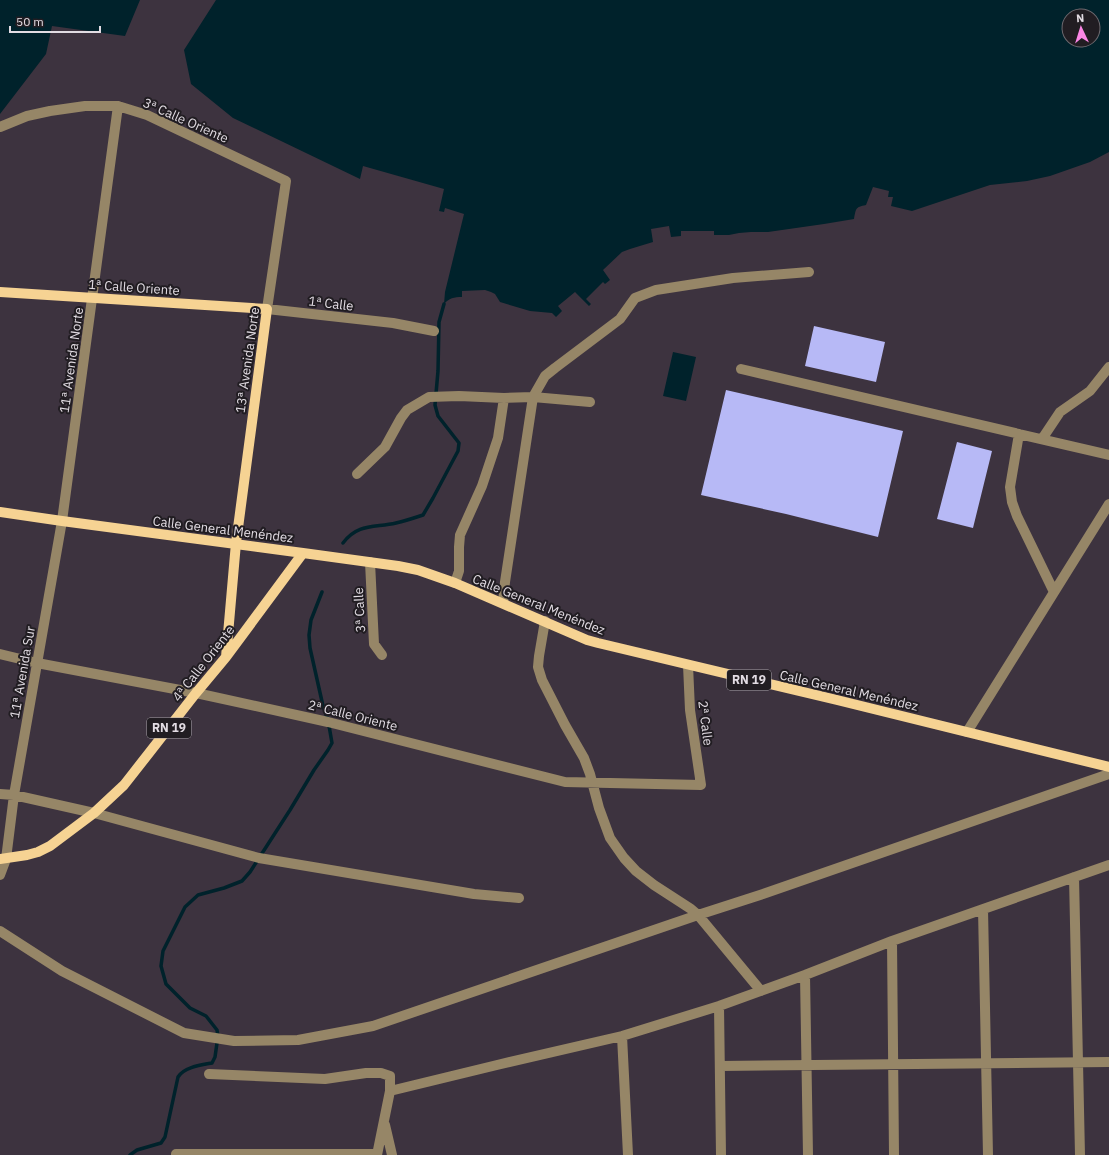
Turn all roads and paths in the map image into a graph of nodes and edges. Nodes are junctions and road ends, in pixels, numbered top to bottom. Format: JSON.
{"nodes":[{"id":1,"x":118,"y":106,"type":"junction"},
{"id":2,"x":0,"y":127,"type":"edge"},
{"id":3,"x":286,"y":181,"type":"joint"},
{"id":4,"x":809,"y":272,"type":"dead end"},
{"id":5,"x":0,"y":292,"type":"edge"},
{"id":6,"x":92,"y":298,"type":"junction"},
{"id":7,"x":267,"y":309,"type":"junction"},
{"id":8,"x":434,"y":331,"type":"dead end"},
{"id":9,"x":1109,"y":367,"type":"edge"},
{"id":10,"x":741,"y":369,"type":"dead end"},
{"id":11,"x":533,"y":397,"type":"junction"},
{"id":12,"x":504,"y":398,"type":"junction"},
{"id":13,"x":590,"y":402,"type":"dead end"},
{"id":14,"x":1019,"y":434,"type":"junction"},
{"id":15,"x":1042,"y":439,"type":"junction"},
{"id":16,"x":1109,"y":455,"type":"edge"},
{"id":17,"x":357,"y":474,"type":"dead end"},
{"id":18,"x":1109,"y":504,"type":"edge"},
{"id":19,"x":0,"y":512,"type":"edge"},
{"id":20,"x":62,"y":521,"type":"junction"},
{"id":21,"x":236,"y":543,"type":"junction"},
{"id":22,"x":303,"y":552,"type":"junction"},
{"id":23,"x":370,"y":562,"type":"junction"},
{"id":24,"x":455,"y":583,"type":"junction"},
{"id":25,"x":1054,"y":592,"type":"junction"},
{"id":26,"x":503,"y":603,"type":"junction"},
{"id":27,"x":545,"y":621,"type":"junction"},
{"id":28,"x":0,"y":654,"type":"edge"},
{"id":29,"x":382,"y":655,"type":"dead end"},
{"id":30,"x":226,"y":657,"type":"junction"},
{"id":31,"x":37,"y":663,"type":"junction"},
{"id":32,"x":688,"y":665,"type":"junction"},
{"id":33,"x":196,"y":692,"type":"junction"},
{"id":34,"x":967,"y":732,"type":"junction"},
{"id":35,"x":1109,"y":767,"type":"edge"},
{"id":36,"x":1109,"y":774,"type":"edge"},
{"id":37,"x":592,"y":783,"type":"junction"},
{"id":38,"x":701,"y":785,"type":"joint"},
{"id":39,"x":0,"y":794,"type":"edge"},
{"id":40,"x":14,"y":795,"type":"junction"},
{"id":41,"x":94,"y":813,"type":"junction"},
{"id":42,"x":3,"y":859,"type":"edge"},
{"id":43,"x":1109,"y":865,"type":"edge"},
{"id":44,"x":0,"y":874,"type":"edge"},
{"id":45,"x":1074,"y":877,"type":"junction"},
{"id":46,"x":519,"y":898,"type":"dead end"},
{"id":47,"x":983,"y":909,"type":"junction"},
{"id":48,"x":698,"y":915,"type":"junction"},
{"id":49,"x":0,"y":931,"type":"edge"},
{"id":50,"x":892,"y":941,"type":"junction"},
{"id":51,"x":804,"y":975,"type":"junction"},
{"id":52,"x":761,"y":991,"type":"junction"},
{"id":53,"x":719,"y":1006,"type":"junction"},
{"id":54,"x":622,"y":1036,"type":"junction"},
{"id":55,"x":1078,"y":1062,"type":"junction"},
{"id":56,"x":1109,"y":1062,"type":"edge"},
{"id":57,"x":986,"y":1063,"type":"junction"},
{"id":58,"x":893,"y":1064,"type":"junction"},
{"id":59,"x":806,"y":1065,"type":"junction"},
{"id":60,"x":720,"y":1066,"type":"junction"},
{"id":61,"x":208,"y":1074,"type":"dead end"},
{"id":62,"x":390,"y":1091,"type":"junction"},
{"id":63,"x":384,"y":1121,"type":"junction"},
{"id":64,"x":176,"y":1154,"type":"dead end"},
{"id":65,"x":377,"y":1155,"type":"edge"},
{"id":66,"x":392,"y":1155,"type":"edge"},
{"id":67,"x":628,"y":1155,"type":"edge"},
{"id":68,"x":721,"y":1155,"type":"edge"},
{"id":69,"x":808,"y":1155,"type":"edge"},
{"id":70,"x":894,"y":1155,"type":"edge"},
{"id":71,"x":988,"y":1155,"type":"edge"},
{"id":72,"x":1080,"y":1155,"type":"edge"}],
"edges":[{"from":1,"to":2,"type":"street","name":"3ª Calle Oriente"},
{"from":1,"to":3,"type":"street","name":"3ª Calle Oriente"},
{"from":1,"to":6,"type":"street","name":"11ª Avenida Norte"},
{"from":3,"to":7,"type":"street","name":"13ª Avenida Norte"},
{"from":4,"to":11,"type":"street"},
{"from":5,"to":6,"type":"main road","name":"1ª Calle Oriente"},
{"from":6,"to":7,"type":"main road","name":"1ª Calle Oriente"},
{"from":6,"to":20,"type":"street","name":"11ª Avenida Norte"},
{"from":7,"to":8,"type":"street","name":"1ª Calle"},
{"from":7,"to":21,"type":"main road","name":"13ª Avenida Norte"},
{"from":9,"to":15,"type":"street"},
{"from":10,"to":14,"type":"street"},
{"from":11,"to":12,"type":"street"},
{"from":11,"to":13,"type":"street"},
{"from":11,"to":26,"type":"street"},
{"from":12,"to":17,"type":"street"},
{"from":12,"to":24,"type":"street"},
{"from":14,"to":15,"type":"street"},
{"from":14,"to":25,"type":"street"},
{"from":15,"to":16,"type":"street"},
{"from":18,"to":25,"type":"street"},
{"from":19,"to":20,"type":"main road","name":"Calle General Menéndez"},
{"from":20,"to":21,"type":"main road","name":"Calle General Menéndez"},
{"from":20,"to":31,"type":"street","name":"11ª Avenida Sur"},
{"from":21,"to":22,"type":"main road","name":"Calle General Menéndez"},
{"from":21,"to":30,"type":"main road","name":"13ª Avenida Norte"},
{"from":22,"to":23,"type":"main road","name":"Calle General Menéndez","number":"RN 19"},
{"from":22,"to":30,"type":"main road","name":"4ª Calle Oriente","number":"RN 19"},
{"from":23,"to":24,"type":"main road","name":"Calle General Menéndez","number":"RN 19"},
{"from":23,"to":29,"type":"street","name":"3ª Calle"},
{"from":24,"to":26,"type":"main road","name":"Calle General Menéndez","number":"RN 19"},
{"from":25,"to":34,"type":"street"},
{"from":26,"to":27,"type":"main road","name":"Calle General Menéndez","number":"RN 19"},
{"from":27,"to":32,"type":"main road","name":"Calle General Menéndez","number":"RN 19"},
{"from":27,"to":37,"type":"street"},
{"from":28,"to":31,"type":"street","name":"2ª Calle Oriente"},
{"from":30,"to":33,"type":"main road","name":"4ª Calle Oriente","number":"RN 19"},
{"from":31,"to":33,"type":"street","name":"2ª Calle Oriente"},
{"from":31,"to":40,"type":"street","name":"11ª Avenida Sur"},
{"from":32,"to":34,"type":"main road","name":"Calle General Menéndez","number":"RN 19"},
{"from":32,"to":38,"type":"street","name":"2ª Calle"},
{"from":33,"to":37,"type":"street","name":"2ª Calle Oriente"},
{"from":33,"to":41,"type":"main road","name":"4ª Calle Oriente","number":"RN 19"},
{"from":34,"to":35,"type":"main road","name":"Calle General Menéndez","number":"RN 19"},
{"from":36,"to":48,"type":"street"},
{"from":37,"to":38,"type":"street","name":"2ª Calle Oriente"},
{"from":37,"to":48,"type":"street"},
{"from":39,"to":40,"type":"street"},
{"from":40,"to":41,"type":"street"},
{"from":40,"to":42,"type":"street","name":"11ª Avenida Sur"},
{"from":41,"to":42,"type":"main road","name":"4ª Calle Oriente","number":"RN 19"},
{"from":41,"to":46,"type":"street"},
{"from":42,"to":44,"type":"street","name":"11ª Avenida Sur"},
{"from":43,"to":45,"type":"street"},
{"from":45,"to":47,"type":"street"},
{"from":45,"to":55,"type":"street"},
{"from":47,"to":50,"type":"street"},
{"from":47,"to":57,"type":"street"},
{"from":48,"to":49,"type":"street"},
{"from":48,"to":52,"type":"street"},
{"from":50,"to":51,"type":"street"},
{"from":50,"to":58,"type":"street"},
{"from":51,"to":52,"type":"street"},
{"from":51,"to":59,"type":"street"},
{"from":52,"to":53,"type":"street"},
{"from":53,"to":54,"type":"street"},
{"from":53,"to":60,"type":"street"},
{"from":54,"to":62,"type":"street"},
{"from":54,"to":67,"type":"street"},
{"from":55,"to":56,"type":"street"},
{"from":55,"to":57,"type":"street"},
{"from":55,"to":72,"type":"street"},
{"from":57,"to":58,"type":"street"},
{"from":57,"to":71,"type":"street"},
{"from":58,"to":59,"type":"street"},
{"from":58,"to":70,"type":"street"},
{"from":59,"to":60,"type":"street"},
{"from":59,"to":69,"type":"street"},
{"from":60,"to":68,"type":"street"},
{"from":61,"to":62,"type":"street"},
{"from":62,"to":63,"type":"street"},
{"from":63,"to":65,"type":"street"},
{"from":63,"to":66,"type":"street"},
{"from":64,"to":65,"type":"street"}]}
